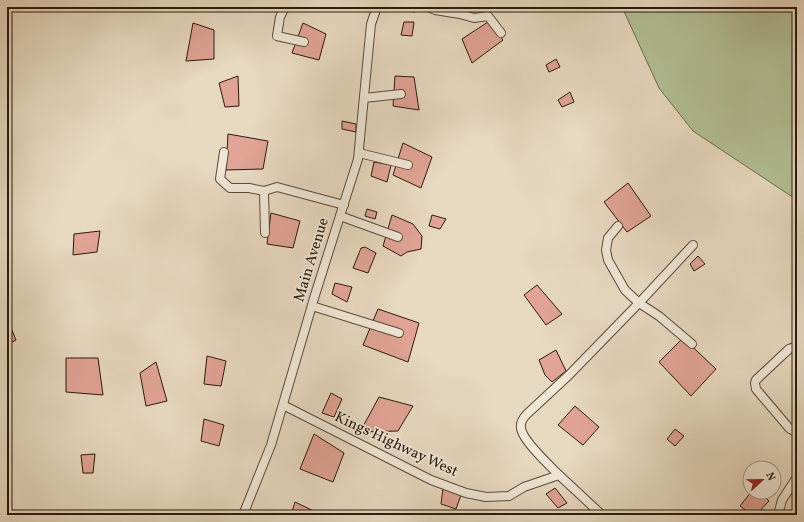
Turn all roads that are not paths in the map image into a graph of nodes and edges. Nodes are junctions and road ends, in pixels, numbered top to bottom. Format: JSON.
{"nodes":[{"id":1,"x":285,"y":7,"type":"edge"},
{"id":2,"x":377,"y":7,"type":"edge"},
{"id":3,"x":428,"y":7,"type":"edge"},
{"id":4,"x":501,"y":33,"type":"dead end"},
{"id":5,"x":304,"y":42,"type":"dead end"},
{"id":6,"x":401,"y":94,"type":"dead end"},
{"id":7,"x":364,"y":98,"type":"junction"},
{"id":8,"x":224,"y":152,"type":"dead end"},
{"id":9,"x":359,"y":153,"type":"junction"},
{"id":10,"x":408,"y":165,"type":"dead end"},
{"id":11,"x":264,"y":191,"type":"junction"},
{"id":12,"x":344,"y":205,"type":"junction"},
{"id":13,"x":340,"y":216,"type":"junction"},
{"id":14,"x":618,"y":226,"type":"dead end"},
{"id":15,"x":265,"y":232,"type":"dead end"},
{"id":16,"x":398,"y":236,"type":"dead end"},
{"id":17,"x":692,"y":245,"type":"dead end"},
{"id":18,"x":639,"y":303,"type":"junction"},
{"id":19,"x":312,"y":306,"type":"junction"},
{"id":20,"x":399,"y":333,"type":"dead end"},
{"id":21,"x":692,"y":344,"type":"dead end"},
{"id":22,"x":797,"y":346,"type":"edge"},
{"id":23,"x":283,"y":405,"type":"junction"},
{"id":24,"x":797,"y":433,"type":"edge"},
{"id":25,"x":559,"y":475,"type":"junction"},
{"id":26,"x":797,"y":478,"type":"edge"},
{"id":27,"x":243,"y":515,"type":"edge"},
{"id":28,"x":602,"y":515,"type":"edge"},
{"id":29,"x":778,"y":515,"type":"edge"}],
"edges":[{"from":1,"to":5,"type":"street"},
{"from":2,"to":7,"type":"street","name":"Main Avenue"},
{"from":3,"to":4,"type":"street"},
{"from":6,"to":7,"type":"street"},
{"from":7,"to":9,"type":"street","name":"Main Avenue"},
{"from":8,"to":11,"type":"street"},
{"from":9,"to":10,"type":"street"},
{"from":9,"to":12,"type":"street","name":"Main Avenue"},
{"from":11,"to":12,"type":"street"},
{"from":11,"to":15,"type":"street"},
{"from":12,"to":13,"type":"street","name":"Main Avenue"},
{"from":13,"to":16,"type":"street"},
{"from":13,"to":19,"type":"street","name":"Main Avenue"},
{"from":14,"to":18,"type":"street"},
{"from":17,"to":18,"type":"street"},
{"from":18,"to":21,"type":"street"},
{"from":18,"to":25,"type":"street"},
{"from":19,"to":20,"type":"street"},
{"from":19,"to":23,"type":"street","name":"Main Avenue"},
{"from":22,"to":24,"type":"street"},
{"from":23,"to":25,"type":"street","name":"Kings Highway West"},
{"from":23,"to":27,"type":"street","name":"Main Avenue"},
{"from":25,"to":28,"type":"street"},
{"from":26,"to":29,"type":"street"}]}
